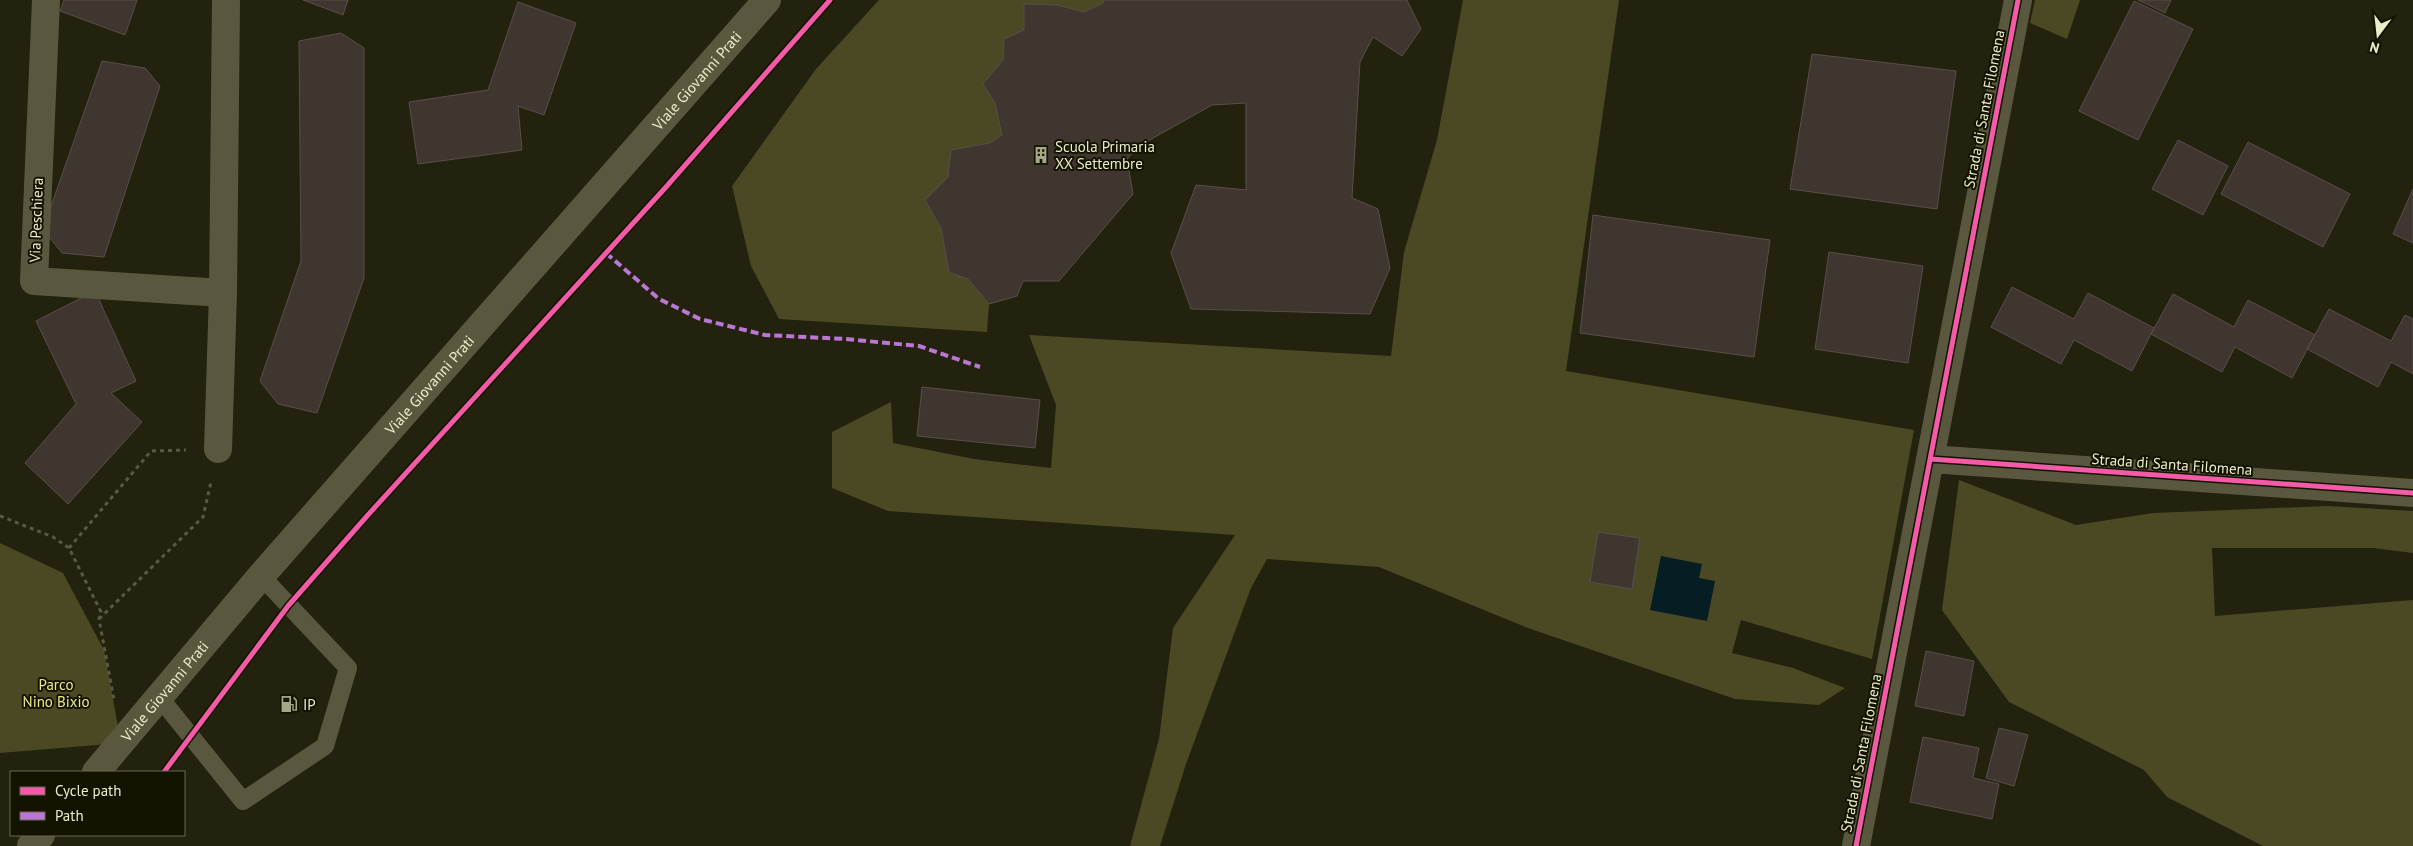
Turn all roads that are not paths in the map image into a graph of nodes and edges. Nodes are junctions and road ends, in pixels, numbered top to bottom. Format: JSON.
{"nodes":[{"id":1,"x":46,"y":0,"type":"edge"},
{"id":2,"x":226,"y":0,"type":"edge"},
{"id":3,"x":766,"y":0,"type":"edge"},
{"id":4,"x":2018,"y":0,"type":"edge"},
{"id":5,"x":223,"y":293,"type":"junction"},
{"id":6,"x":218,"y":449,"type":"road end"},
{"id":7,"x":1930,"y":459,"type":"junction"},
{"id":8,"x":2413,"y":493,"type":"edge"},
{"id":9,"x":261,"y":576,"type":"junction"},
{"id":10,"x":160,"y":698,"type":"junction"},
{"id":11,"x":97,"y":771,"type":"edge"},
{"id":12,"x":40,"y":836,"type":"edge"},
{"id":13,"x":31,"y":846,"type":"edge"},
{"id":14,"x":1856,"y":846,"type":"edge"}],
"edges":[{"from":1,"to":5,"type":"street","name":"Via Peschiera"},
{"from":2,"to":5,"type":"street"},
{"from":3,"to":9,"type":"street","name":"Viale Giovanni Prati"},
{"from":4,"to":7,"type":"street","name":"Strada di Santa Filomena"},
{"from":5,"to":6,"type":"street"},
{"from":7,"to":8,"type":"street","name":"Strada di Santa Filomena"},
{"from":7,"to":14,"type":"street","name":"Strada di Santa Filomena"},
{"from":9,"to":10,"type":"street","name":"Viale Giovanni Prati"},
{"from":9,"to":10,"type":"lane"},
{"from":10,"to":11,"type":"street","name":"Viale Giovanni Prati"},
{"from":12,"to":13,"type":"street"}]}
